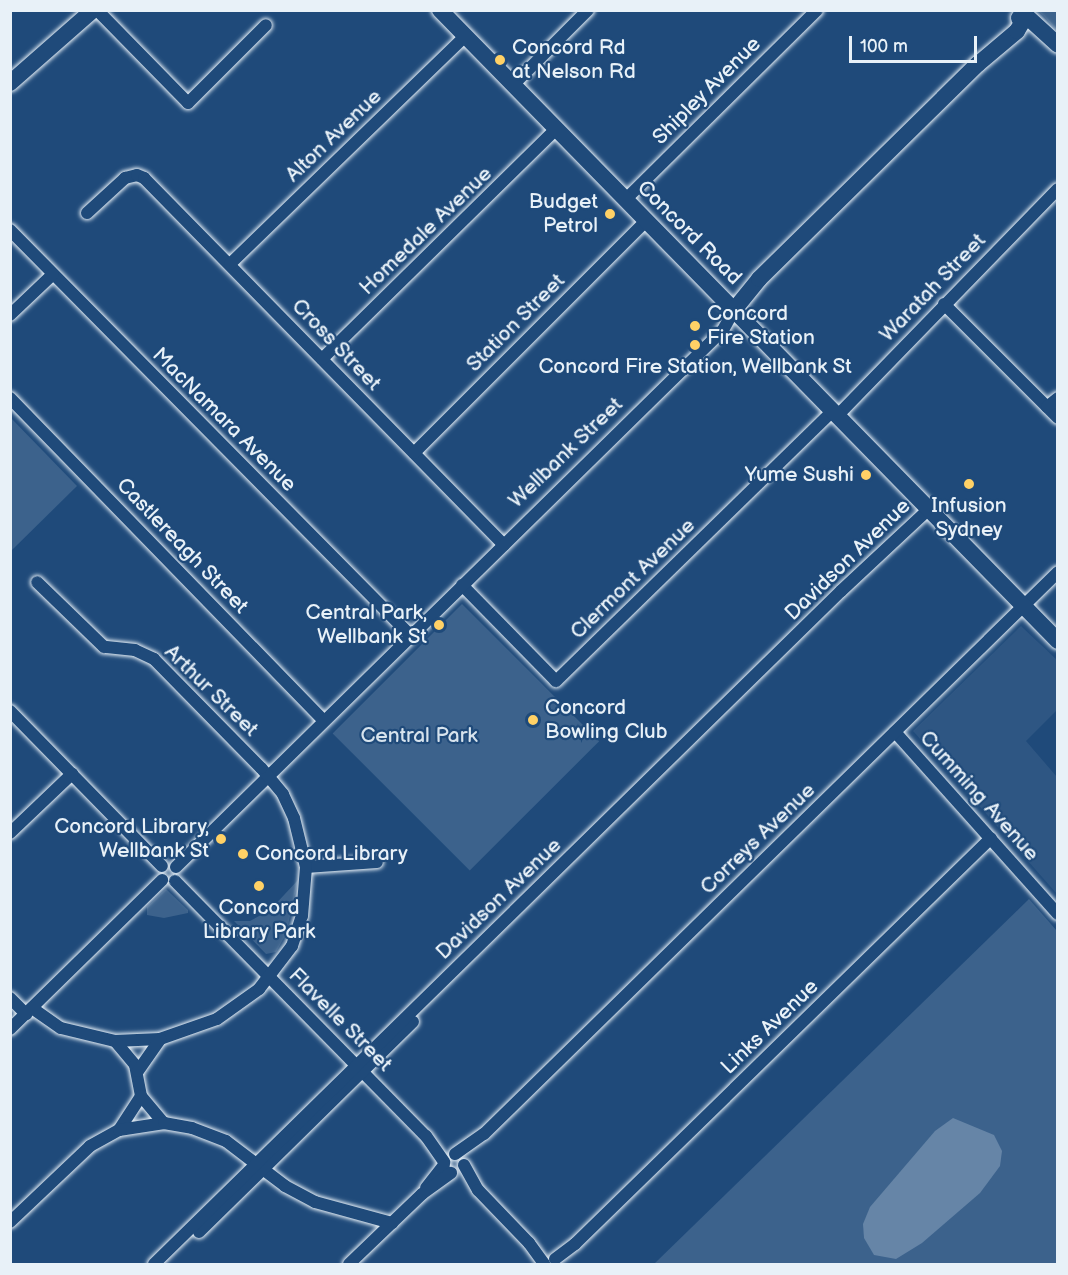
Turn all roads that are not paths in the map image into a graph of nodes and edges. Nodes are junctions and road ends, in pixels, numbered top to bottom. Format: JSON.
{"nodes":[{"id":1,"x":95,"y":10,"type":"edge"},
{"id":2,"x":440,"y":10,"type":"edge"},
{"id":3,"x":588,"y":10,"type":"edge"},
{"id":4,"x":817,"y":10,"type":"edge"},
{"id":5,"x":1027,"y":17,"type":"edge"},
{"id":6,"x":266,"y":25,"type":"dead end"},
{"id":7,"x":465,"y":36,"type":"junction"},
{"id":8,"x":59,"y":44,"type":"junction"},
{"id":9,"x":1058,"y":45,"type":"edge"},
{"id":10,"x":978,"y":64,"type":"junction"},
{"id":11,"x":10,"y":83,"type":"edge"},
{"id":12,"x":513,"y":85,"type":"junction"},
{"id":13,"x":10,"y":91,"type":"edge"},
{"id":14,"x":556,"y":129,"type":"junction"},
{"id":15,"x":1058,"y":189,"type":"edge"},
{"id":16,"x":625,"y":200,"type":"junction"},
{"id":17,"x":87,"y":213,"type":"dead end"},
{"id":18,"x":646,"y":221,"type":"junction"},
{"id":19,"x":10,"y":230,"type":"edge"},
{"id":20,"x":230,"y":264,"type":"junction"},
{"id":21,"x":53,"y":274,"type":"junction"},
{"id":22,"x":944,"y":304,"type":"junction"},
{"id":23,"x":734,"y":310,"type":"junction"},
{"id":24,"x":10,"y":315,"type":"edge"},
{"id":25,"x":322,"y":359,"type":"junction"},
{"id":26,"x":10,"y":398,"type":"edge"},
{"id":27,"x":1058,"y":398,"type":"edge"},
{"id":28,"x":1047,"y":407,"type":"junction"},
{"id":29,"x":836,"y":413,"type":"junction"},
{"id":30,"x":1058,"y":418,"type":"edge"},
{"id":31,"x":414,"y":453,"type":"junction"},
{"id":32,"x":929,"y":509,"type":"junction"},
{"id":33,"x":504,"y":545,"type":"junction"},
{"id":34,"x":1058,"y":572,"type":"edge"},
{"id":35,"x":37,"y":582,"type":"dead end"},
{"id":36,"x":462,"y":585,"type":"junction"},
{"id":37,"x":1024,"y":605,"type":"junction"},
{"id":38,"x":411,"y":636,"type":"junction"},
{"id":39,"x":1058,"y":641,"type":"edge"},
{"id":40,"x":10,"y":711,"type":"edge"},
{"id":41,"x":324,"y":721,"type":"junction"},
{"id":42,"x":895,"y":732,"type":"junction"},
{"id":43,"x":72,"y":774,"type":"junction"},
{"id":44,"x":268,"y":776,"type":"junction"},
{"id":45,"x":10,"y":833,"type":"edge"},
{"id":46,"x":991,"y":838,"type":"junction"},
{"id":47,"x":377,"y":862,"type":"dead end"},
{"id":48,"x":162,"y":866,"type":"junction"},
{"id":49,"x":176,"y":867,"type":"junction"},
{"id":50,"x":306,"y":867,"type":"junction"},
{"id":51,"x":162,"y":880,"type":"junction"},
{"id":52,"x":175,"y":881,"type":"junction"},
{"id":53,"x":1058,"y":914,"type":"edge"},
{"id":54,"x":270,"y":978,"type":"junction"},
{"id":55,"x":10,"y":998,"type":"edge"},
{"id":56,"x":29,"y":1011,"type":"junction"},
{"id":57,"x":10,"y":1029,"type":"edge"},
{"id":58,"x":160,"y":1039,"type":"junction"},
{"id":59,"x":115,"y":1041,"type":"junction"},
{"id":60,"x":360,"y":1069,"type":"junction"},
{"id":61,"x":138,"y":1071,"type":"junction"},
{"id":62,"x":141,"y":1096,"type":"junction"},
{"id":63,"x":164,"y":1123,"type":"junction"},
{"id":64,"x":119,"y":1130,"type":"junction"},
{"id":65,"x":454,"y":1164,"type":"junction"},
{"id":66,"x":260,"y":1167,"type":"junction"},
{"id":67,"x":10,"y":1222,"type":"edge"},
{"id":68,"x":392,"y":1223,"type":"junction"},
{"id":69,"x":552,"y":1263,"type":"edge"},
{"id":70,"x":154,"y":1264,"type":"edge"},
{"id":71,"x":166,"y":1264,"type":"edge"},
{"id":72,"x":349,"y":1264,"type":"edge"}],
"edges":[{"from":1,"to":6,"type":"street"},
{"from":1,"to":8,"type":"main road"},
{"from":2,"to":7,"type":"main road","name":"Concord Road"},
{"from":3,"to":12,"type":"street"},
{"from":4,"to":16,"type":"street","name":"Shipley Avenue"},
{"from":5,"to":9,"type":"main road"},
{"from":5,"to":10,"type":"main road","name":"Wellbank Street"},
{"from":5,"to":10,"type":"main road","name":"Wellbank Street"},
{"from":7,"to":12,"type":"main road","name":"Concord Road"},
{"from":7,"to":20,"type":"street","name":"Alton Avenue"},
{"from":8,"to":11,"type":"main road"},
{"from":8,"to":13,"type":"main road"},
{"from":10,"to":23,"type":"main road","name":"Wellbank Street"},
{"from":12,"to":14,"type":"main road","name":"Concord Road"},
{"from":14,"to":16,"type":"main road","name":"Concord Road"},
{"from":14,"to":25,"type":"street","name":"Homedale Avenue"},
{"from":15,"to":22,"type":"street","name":"Waratah Street"},
{"from":16,"to":18,"type":"main road","name":"Concord Road"},
{"from":17,"to":20,"type":"street","name":"Cross Street"},
{"from":18,"to":23,"type":"main road","name":"Concord Road"},
{"from":18,"to":31,"type":"street","name":"Station Street"},
{"from":19,"to":21,"type":"street","name":"MacNamara Avenue"},
{"from":20,"to":25,"type":"street","name":"Cross Street"},
{"from":21,"to":24,"type":"street"},
{"from":21,"to":38,"type":"street","name":"MacNamara Avenue"},
{"from":22,"to":28,"type":"street"},
{"from":22,"to":29,"type":"street","name":"Waratah Street"},
{"from":23,"to":29,"type":"main road","name":"Concord Road"},
{"from":23,"to":33,"type":"street","name":"Wellbank Street"},
{"from":25,"to":31,"type":"street","name":"Cross Street"},
{"from":26,"to":41,"type":"street","name":"Castlereagh Street"},
{"from":27,"to":28,"type":"street"},
{"from":28,"to":30,"type":"street"},
{"from":29,"to":32,"type":"main road","name":"Concord Road"},
{"from":29,"to":36,"type":"street","name":"Clermont Avenue"},
{"from":31,"to":33,"type":"street","name":"Cross Street"},
{"from":32,"to":37,"type":"main road","name":"Concord Road"},
{"from":32,"to":60,"type":"street","name":"Davidson Avenue"},
{"from":33,"to":36,"type":"street","name":"Wellbank Street"},
{"from":34,"to":37,"type":"street","name":"Correys Avenue"},
{"from":35,"to":44,"type":"street","name":"Arthur Street"},
{"from":36,"to":38,"type":"street","name":"Wellbank Street"},
{"from":37,"to":39,"type":"main road","name":"Concord Road"},
{"from":37,"to":42,"type":"street","name":"Correys Avenue"},
{"from":38,"to":41,"type":"street","name":"Wellbank Street"},
{"from":40,"to":43,"type":"street"},
{"from":41,"to":44,"type":"street","name":"Wellbank Street"},
{"from":42,"to":46,"type":"street","name":"Cumming Avenue"},
{"from":42,"to":65,"type":"street","name":"Correys Avenue"},
{"from":43,"to":45,"type":"street"},
{"from":43,"to":48,"type":"street"},
{"from":44,"to":49,"type":"street","name":"Wellbank Street"},
{"from":44,"to":50,"type":"street","name":"Arthur Street"},
{"from":46,"to":53,"type":"street","name":"Cumming Avenue"},
{"from":46,"to":69,"type":"street","name":"Links Avenue"},
{"from":47,"to":50,"type":"street"},
{"from":48,"to":49,"type":"street"},
{"from":48,"to":51,"type":"street"},
{"from":49,"to":52,"type":"street"},
{"from":50,"to":54,"type":"street"},
{"from":51,"to":52,"type":"street"},
{"from":51,"to":56,"type":"street"},
{"from":52,"to":54,"type":"street","name":"Flavelle Street"},
{"from":54,"to":58,"type":"street"},
{"from":54,"to":60,"type":"street","name":"Flavelle Street"},
{"from":55,"to":56,"type":"street"},
{"from":56,"to":57,"type":"street"},
{"from":56,"to":59,"type":"street"},
{"from":58,"to":59,"type":"street"},
{"from":58,"to":61,"type":"street"},
{"from":59,"to":61,"type":"street"},
{"from":60,"to":65,"type":"street","name":"Flavelle Street"},
{"from":60,"to":66,"type":"street","name":"Davidson Avenue"},
{"from":61,"to":62,"type":"street"},
{"from":62,"to":63,"type":"street"},
{"from":62,"to":64,"type":"street"},
{"from":63,"to":64,"type":"street"},
{"from":63,"to":66,"type":"street"},
{"from":64,"to":67,"type":"street"},
{"from":65,"to":68,"type":"street","name":"Correys Avenue"},
{"from":65,"to":69,"type":"street","name":"Flavelle Street"},
{"from":66,"to":68,"type":"street"},
{"from":66,"to":70,"type":"street","name":"Davidson Avenue"},
{"from":66,"to":71,"type":"street","name":"Davidson Avenue"},
{"from":68,"to":72,"type":"street","name":"Correys Avenue"}]}
